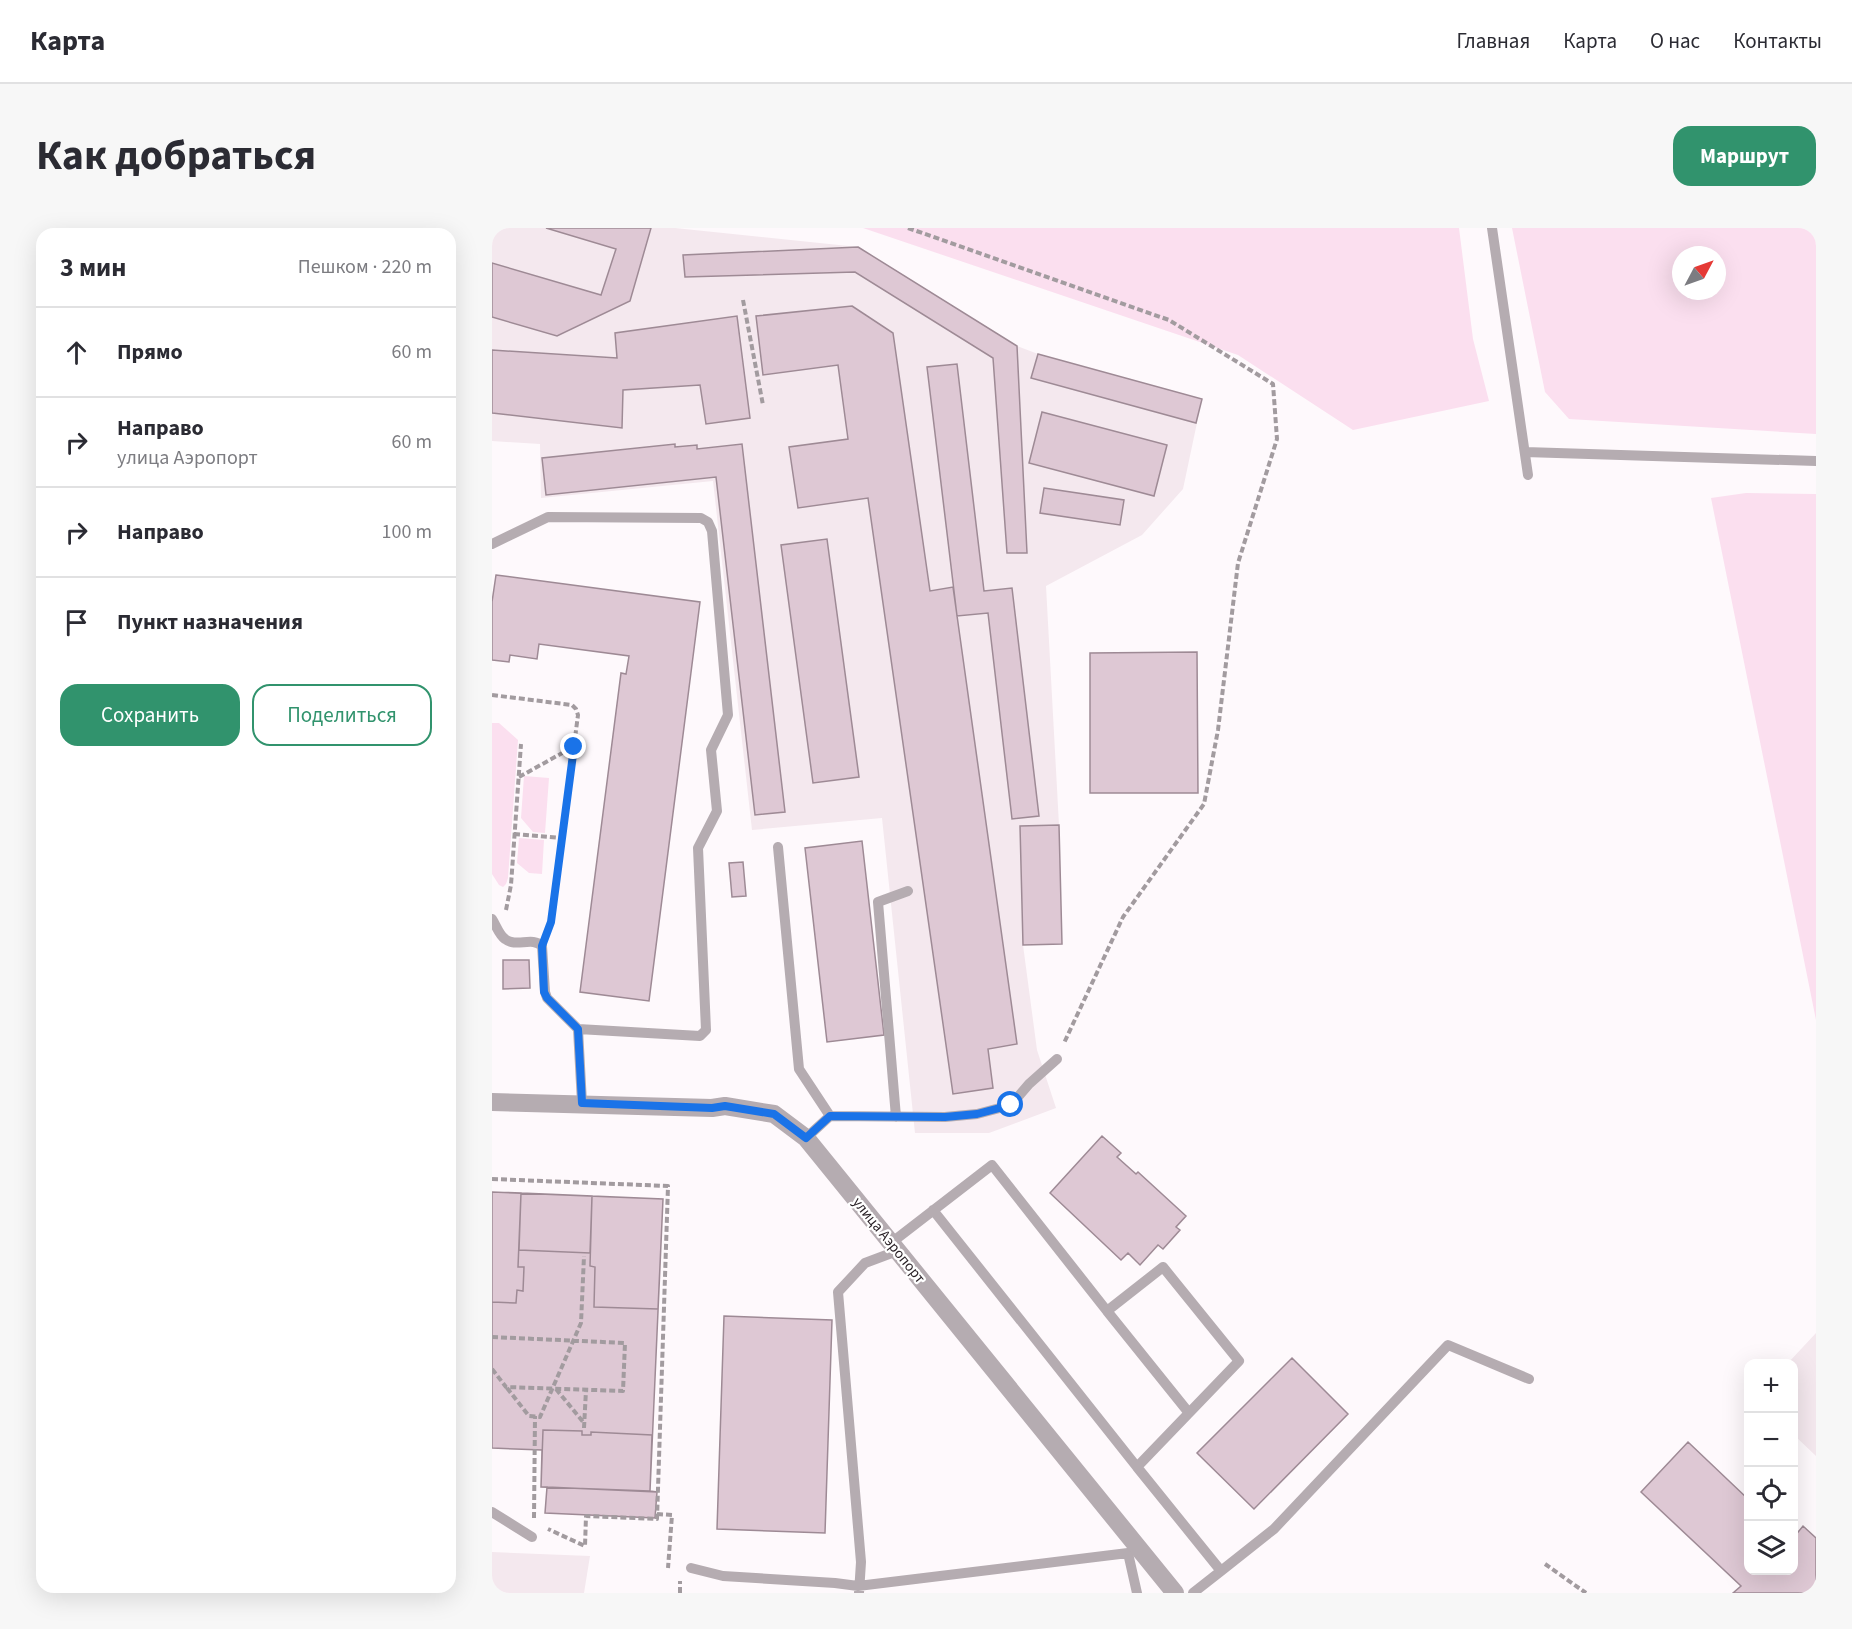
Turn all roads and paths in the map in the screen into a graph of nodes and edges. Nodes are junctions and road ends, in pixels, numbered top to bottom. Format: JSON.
{"nodes":[{"id":1,"x":908,"y":228,"type":"edge"},
{"id":2,"x":1492,"y":228,"type":"edge"},
{"id":3,"x":743,"y":300,"type":"dead end"},
{"id":4,"x":763,"y":405,"type":"dead end"},
{"id":5,"x":1525,"y":452,"type":"junction"},
{"id":6,"x":1816,"y":461,"type":"edge"},
{"id":7,"x":1528,"y":475,"type":"dead end"},
{"id":8,"x":492,"y":544,"type":"edge"},
{"id":9,"x":492,"y":695,"type":"edge"},
{"id":10,"x":521,"y":744,"type":"dead end"},
{"id":11,"x":574,"y":747,"type":"junction"},
{"id":12,"x":519,"y":777,"type":"junction"},
{"id":13,"x":514,"y":834,"type":"junction"},
{"id":14,"x":562,"y":838,"type":"junction"},
{"id":15,"x":778,"y":847,"type":"dead end"},
{"id":16,"x":908,"y":891,"type":"dead end"},
{"id":17,"x":506,"y":910,"type":"dead end"},
{"id":18,"x":492,"y":919,"type":"edge"},
{"id":19,"x":542,"y":946,"type":"junction"},
{"id":20,"x":578,"y":1029,"type":"junction"},
{"id":21,"x":1057,"y":1059,"type":"joint"},
{"id":22,"x":492,"y":1102,"type":"edge"},
{"id":23,"x":582,"y":1103,"type":"junction"},
{"id":24,"x":830,"y":1116,"type":"junction"},
{"id":25,"x":896,"y":1118,"type":"junction"},
{"id":26,"x":806,"y":1138,"type":"junction"},
{"id":27,"x":492,"y":1179,"type":"edge"},
{"id":28,"x":933,"y":1210,"type":"junction"},
{"id":29,"x":894,"y":1247,"type":"junction"},
{"id":30,"x":584,"y":1256,"type":"dead end"},
{"id":31,"x":1107,"y":1311,"type":"junction"},
{"id":32,"x":492,"y":1337,"type":"edge"},
{"id":33,"x":572,"y":1341,"type":"junction"},
{"id":34,"x":492,"y":1369,"type":"edge"},
{"id":35,"x":1529,"y":1378,"type":"dead end"},
{"id":36,"x":506,"y":1387,"type":"junction"},
{"id":37,"x":554,"y":1389,"type":"junction"},
{"id":38,"x":586,"y":1390,"type":"junction"},
{"id":39,"x":1189,"y":1413,"type":"junction"},
{"id":40,"x":534,"y":1416,"type":"junction"},
{"id":41,"x":1137,"y":1467,"type":"junction"},
{"id":42,"x":492,"y":1512,"type":"edge"},
{"id":43,"x":657,"y":1514,"type":"junction"},
{"id":44,"x":527,"y":1517,"type":"dead end"},
{"id":45,"x":544,"y":1528,"type":"dead end"},
{"id":46,"x":532,"y":1537,"type":"dead end"},
{"id":47,"x":1545,"y":1564,"type":"dead end"},
{"id":48,"x":668,"y":1568,"type":"dead end"},
{"id":49,"x":691,"y":1568,"type":"dead end"},
{"id":50,"x":1221,"y":1571,"type":"junction"},
{"id":51,"x":858,"y":1589,"type":"edge"},
{"id":52,"x":1137,"y":1593,"type":"edge"},
{"id":53,"x":1174,"y":1593,"type":"edge"},
{"id":54,"x":1193,"y":1593,"type":"edge"},
{"id":55,"x":1586,"y":1593,"type":"edge"}],
"edges":[{"from":1,"to":21,"type":"path"},
{"from":2,"to":5,"type":"lane"},
{"from":3,"to":4,"type":"path"},
{"from":5,"to":6,"type":"lane"},
{"from":5,"to":7,"type":"lane"},
{"from":8,"to":20,"type":"lane"},
{"from":9,"to":11,"type":"path"},
{"from":10,"to":12,"type":"path"},
{"from":11,"to":12,"type":"path"},
{"from":11,"to":14,"type":"path"},
{"from":12,"to":13,"type":"path"},
{"from":13,"to":14,"type":"path"},
{"from":13,"to":17,"type":"path"},
{"from":14,"to":19,"type":"path"},
{"from":15,"to":24,"type":"lane"},
{"from":16,"to":25,"type":"lane"},
{"from":18,"to":19,"type":"lane"},
{"from":19,"to":20,"type":"lane"},
{"from":20,"to":23,"type":"lane"},
{"from":21,"to":25,"type":"lane"},
{"from":22,"to":23,"type":"street","name":"улица Аэропорт"},
{"from":23,"to":26,"type":"street","name":"улица Аэропорт"},
{"from":24,"to":25,"type":"lane"},
{"from":24,"to":26,"type":"lane"},
{"from":26,"to":29,"type":"street","name":"улица Аэропорт"},
{"from":27,"to":43,"type":"path"},
{"from":28,"to":29,"type":"lane"},
{"from":28,"to":31,"type":"lane"},
{"from":28,"to":41,"type":"lane"},
{"from":29,"to":51,"type":"lane"},
{"from":29,"to":53,"type":"street","name":"улица Аэропорт"},
{"from":30,"to":33,"type":"path"},
{"from":31,"to":39,"type":"lane"},
{"from":31,"to":39,"type":"lane"},
{"from":32,"to":33,"type":"path"},
{"from":33,"to":37,"type":"path"},
{"from":33,"to":38,"type":"path"},
{"from":34,"to":36,"type":"path"},
{"from":35,"to":50,"type":"lane"},
{"from":36,"to":37,"type":"path"},
{"from":36,"to":40,"type":"path"},
{"from":37,"to":38,"type":"path"},
{"from":37,"to":38,"type":"path"},
{"from":37,"to":40,"type":"path"},
{"from":39,"to":41,"type":"lane"},
{"from":40,"to":44,"type":"path"},
{"from":41,"to":50,"type":"lane"},
{"from":42,"to":46,"type":"lane"},
{"from":43,"to":45,"type":"path"},
{"from":43,"to":48,"type":"path"},
{"from":47,"to":55,"type":"path"},
{"from":49,"to":51,"type":"lane"},
{"from":50,"to":54,"type":"lane"},
{"from":51,"to":52,"type":"lane"}]}
